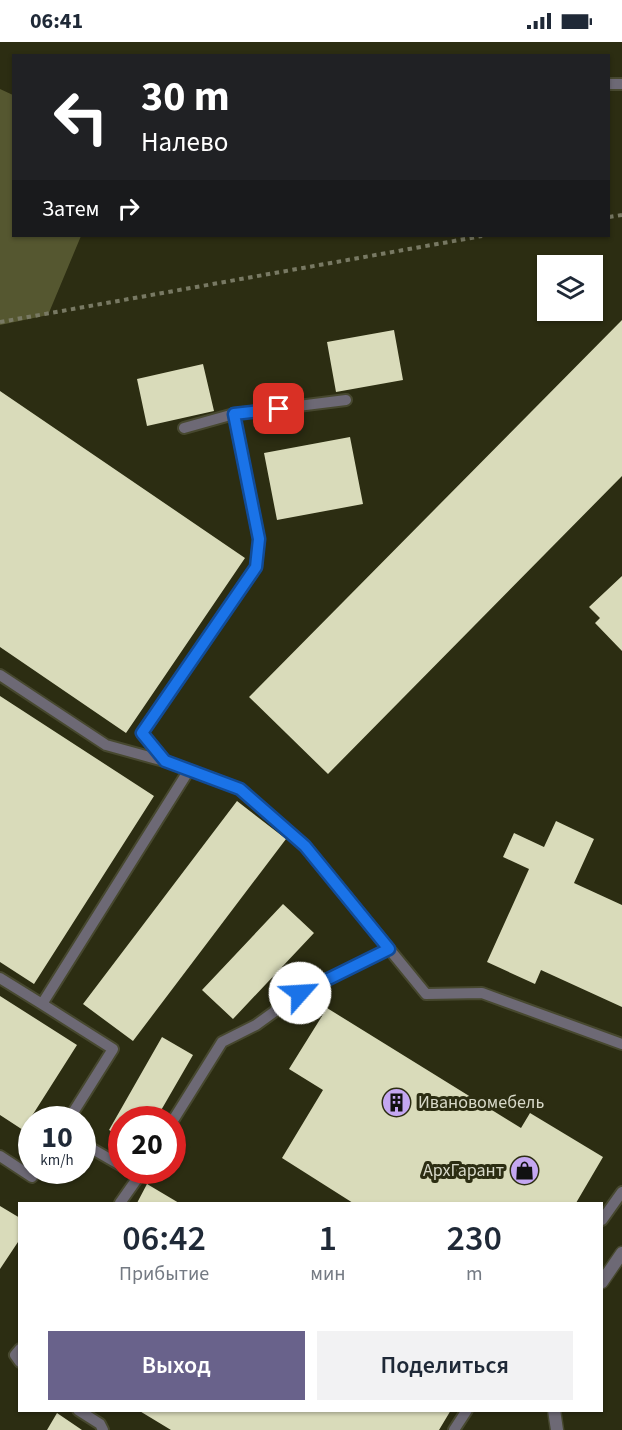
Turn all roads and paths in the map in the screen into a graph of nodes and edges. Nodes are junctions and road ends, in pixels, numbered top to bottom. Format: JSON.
{"nodes":[{"id":1,"x":476,"y":237,"type":"edge"},
{"id":2,"x":0,"y":322,"type":"edge"},
{"id":3,"x":346,"y":400,"type":"dead end"},
{"id":4,"x":234,"y":414,"type":"junction"},
{"id":5,"x":184,"y":428,"type":"dead end"},
{"id":6,"x":0,"y":675,"type":"edge"},
{"id":7,"x":165,"y":761,"type":"junction"},
{"id":8,"x":189,"y":770,"type":"junction"},
{"id":9,"x":389,"y":949,"type":"junction"},
{"id":10,"x":0,"y":978,"type":"edge"},
{"id":11,"x":42,"y":1004,"type":"junction"},
{"id":12,"x":622,"y":1044,"type":"edge"},
{"id":13,"x":77,"y":1106,"type":"edge"},
{"id":14,"x":182,"y":1106,"type":"edge"},
{"id":15,"x":0,"y":1156,"type":"edge"},
{"id":16,"x":18,"y":1168,"type":"edge"},
{"id":17,"x":133,"y":1184,"type":"edge"},
{"id":18,"x":622,"y":1192,"type":"edge"},
{"id":19,"x":121,"y":1202,"type":"edge"},
{"id":20,"x":603,"y":1219,"type":"edge"},
{"id":21,"x":622,"y":1253,"type":"edge"},
{"id":22,"x":603,"y":1281,"type":"edge"},
{"id":23,"x":81,"y":1412,"type":"edge"},
{"id":24,"x":465,"y":1412,"type":"edge"},
{"id":25,"x":554,"y":1412,"type":"edge"},
{"id":26,"x":104,"y":1430,"type":"edge"},
{"id":27,"x":454,"y":1430,"type":"edge"},
{"id":28,"x":557,"y":1430,"type":"edge"}],
"edges":[{"from":1,"to":2,"type":"path"},
{"from":3,"to":4,"type":"lane"},
{"from":4,"to":5,"type":"lane"},
{"from":4,"to":7,"type":"lane"},
{"from":6,"to":7,"type":"lane"},
{"from":7,"to":8,"type":"lane"},
{"from":8,"to":9,"type":"lane"},
{"from":8,"to":11,"type":"lane"},
{"from":9,"to":12,"type":"lane"},
{"from":9,"to":14,"type":"lane"},
{"from":10,"to":11,"type":"lane"},
{"from":11,"to":13,"type":"lane"},
{"from":15,"to":16,"type":"lane"},
{"from":17,"to":19,"type":"lane"},
{"from":18,"to":20,"type":"lane"},
{"from":21,"to":22,"type":"street"},
{"from":23,"to":26,"type":"lane"},
{"from":24,"to":27,"type":"lane"},
{"from":25,"to":28,"type":"street"}]}
